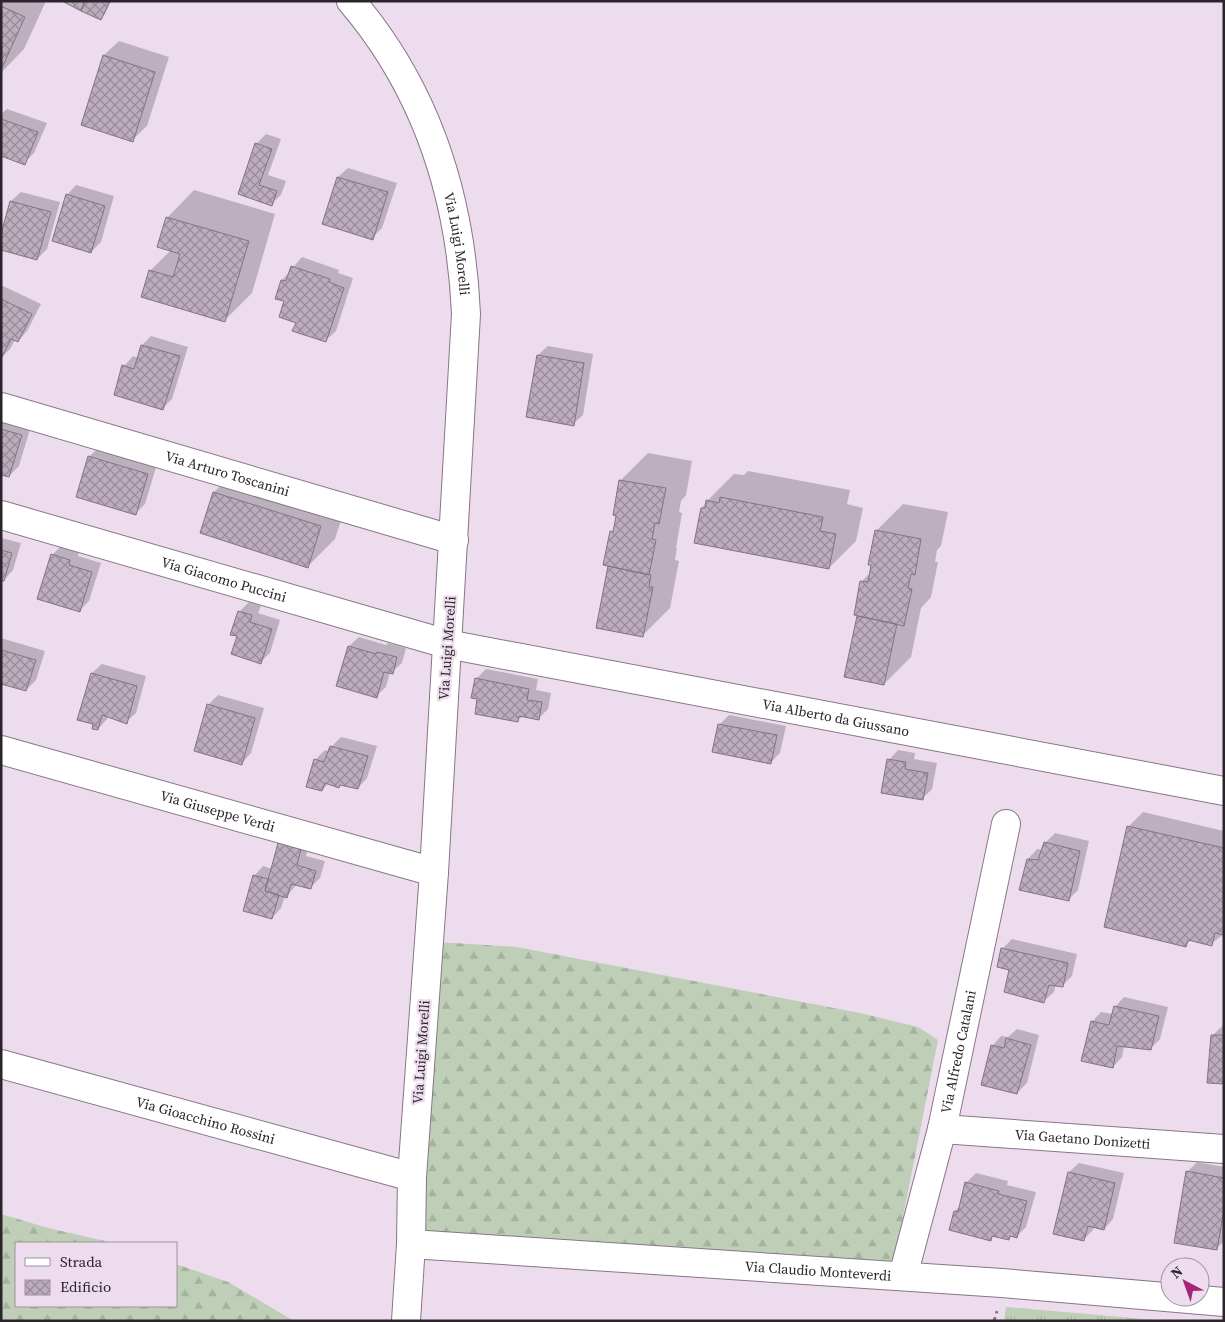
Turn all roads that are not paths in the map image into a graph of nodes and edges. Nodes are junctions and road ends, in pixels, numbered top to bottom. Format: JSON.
{"nodes":[{"id":1,"x":351,"y":1,"type":"edge"},
{"id":2,"x":1,"y":406,"type":"edge"},
{"id":3,"x":1,"y":516,"type":"edge"},
{"id":4,"x":454,"y":540,"type":"junction"},
{"id":5,"x":447,"y":644,"type":"junction"},
{"id":6,"x":1,"y":750,"type":"edge"},
{"id":7,"x":1224,"y":791,"type":"edge"},
{"id":8,"x":1006,"y":824,"type":"dead end"},
{"id":9,"x":434,"y":872,"type":"junction"},
{"id":10,"x":1,"y":1064,"type":"edge"},
{"id":11,"x":942,"y":1130,"type":"junction"},
{"id":12,"x":1224,"y":1149,"type":"edge"},
{"id":13,"x":412,"y":1177,"type":"junction"},
{"id":14,"x":411,"y":1244,"type":"junction"},
{"id":15,"x":903,"y":1276,"type":"junction"},
{"id":16,"x":1224,"y":1302,"type":"edge"},
{"id":17,"x":406,"y":1321,"type":"edge"}],
"edges":[{"from":1,"to":4,"type":"street","name":"Via Luigi Morelli"},
{"from":2,"to":4,"type":"street","name":"Via Arturo Toscanini"},
{"from":3,"to":5,"type":"street","name":"Via Giacomo Puccini"},
{"from":4,"to":5,"type":"street","name":"Via Luigi Morelli"},
{"from":5,"to":7,"type":"street","name":"Via Alberto da Giussano"},
{"from":5,"to":9,"type":"street","name":"Via Luigi Morelli"},
{"from":6,"to":9,"type":"street","name":"Via Giuseppe Verdi"},
{"from":8,"to":11,"type":"street","name":"Via Alfredo Catalani"},
{"from":9,"to":13,"type":"street","name":"Via Luigi Morelli"},
{"from":10,"to":13,"type":"street","name":"Via Gioacchino Rossini"},
{"from":11,"to":12,"type":"street","name":"Via Gaetano Donizetti"},
{"from":11,"to":15,"type":"street","name":"Via Alfredo Catalani"},
{"from":13,"to":14,"type":"street","name":"Via Luigi Morelli"},
{"from":14,"to":15,"type":"street","name":"Via Claudio Monteverdi"},
{"from":14,"to":17,"type":"street","name":"Via Luigi Morelli"},
{"from":15,"to":16,"type":"street","name":"Via Claudio Monteverdi"}]}
